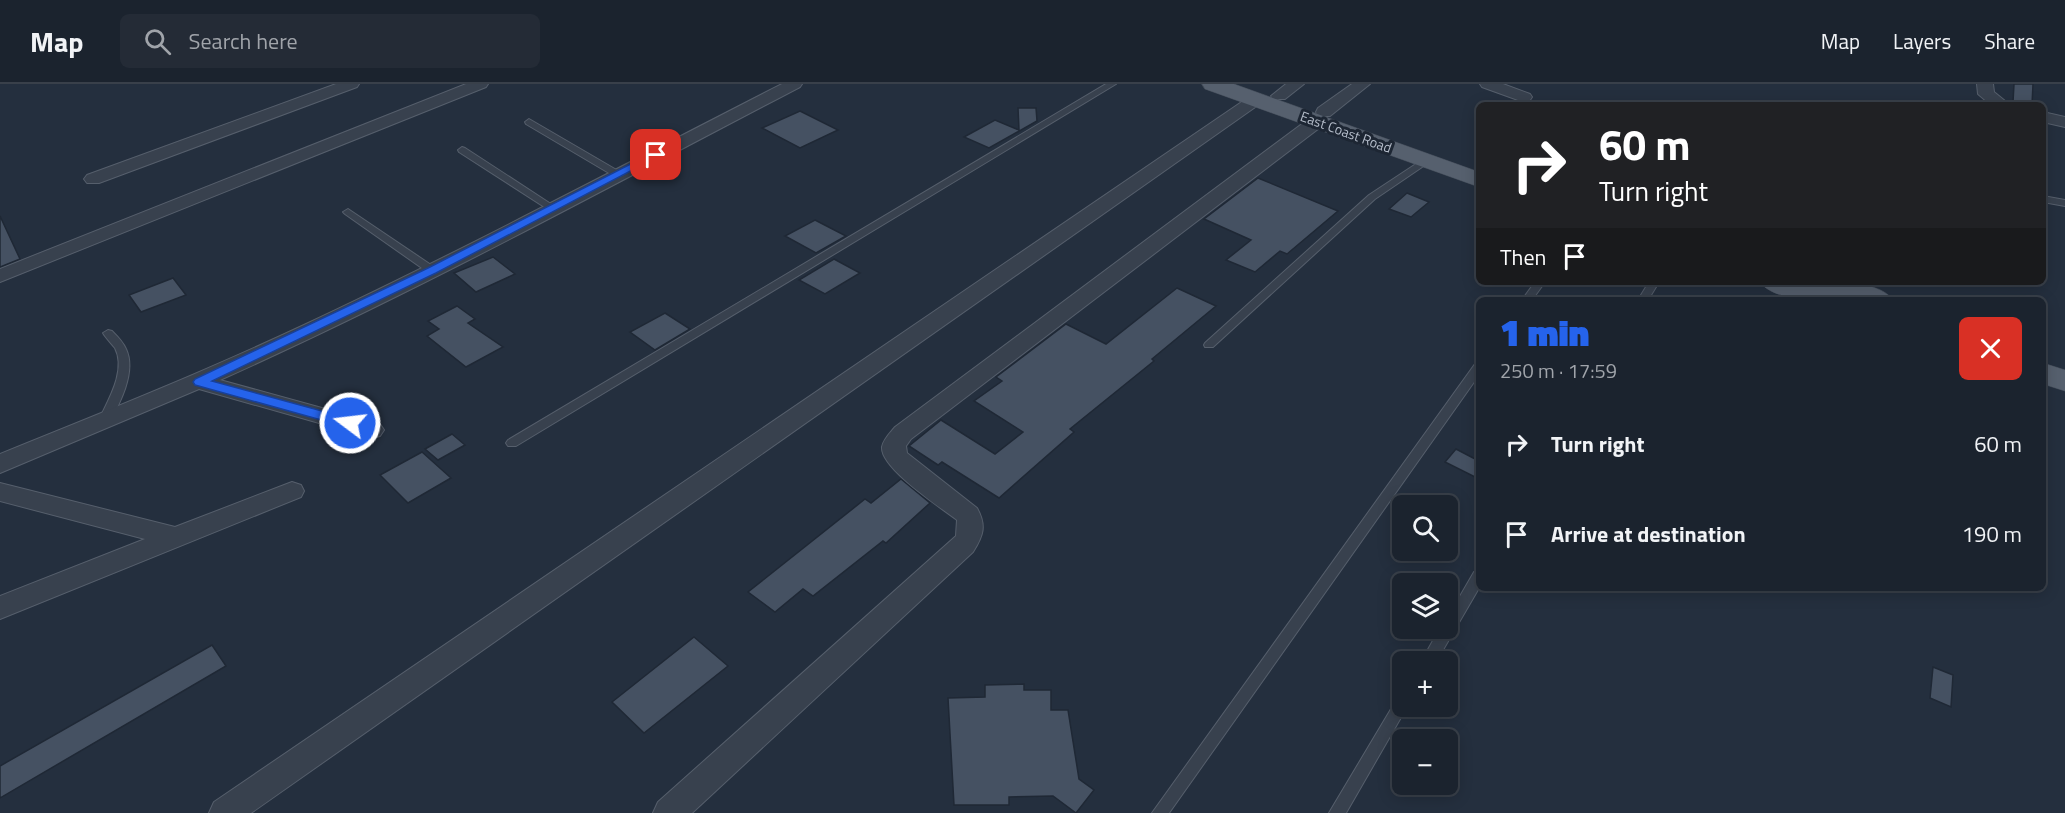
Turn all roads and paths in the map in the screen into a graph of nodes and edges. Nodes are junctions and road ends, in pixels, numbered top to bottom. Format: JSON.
{"nodes":[{"id":1,"x":351,"y":84,"type":"edge"},
{"id":2,"x":480,"y":84,"type":"edge"},
{"id":3,"x":794,"y":84,"type":"edge"},
{"id":4,"x":1112,"y":84,"type":"edge"},
{"id":5,"x":1214,"y":84,"type":"edge"},
{"id":6,"x":1362,"y":84,"type":"edge"},
{"id":7,"x":1488,"y":84,"type":"edge"},
{"id":8,"x":1985,"y":84,"type":"edge"},
{"id":9,"x":1288,"y":90,"type":"edge"},
{"id":10,"x":1251,"y":92,"type":"edge"},
{"id":11,"x":1524,"y":97,"type":"dead end"},
{"id":12,"x":1998,"y":102,"type":"edge"},
{"id":13,"x":1320,"y":117,"type":"junction"},
{"id":14,"x":2046,"y":118,"type":"edge"},
{"id":15,"x":529,"y":122,"type":"dead end"},
{"id":16,"x":2065,"y":122,"type":"edge"},
{"id":17,"x":462,"y":150,"type":"dead end"},
{"id":18,"x":1425,"y":160,"type":"junction"},
{"id":19,"x":1476,"y":163,"type":"edge"},
{"id":20,"x":617,"y":174,"type":"junction"},
{"id":21,"x":93,"y":179,"type":"dead end"},
{"id":22,"x":1476,"y":179,"type":"edge"},
{"id":23,"x":2046,"y":200,"type":"edge"},
{"id":24,"x":2065,"y":203,"type":"edge"},
{"id":25,"x":552,"y":208,"type":"junction"},
{"id":26,"x":348,"y":212,"type":"dead end"},
{"id":27,"x":432,"y":271,"type":"junction"},
{"id":28,"x":0,"y":276,"type":"edge"},
{"id":29,"x":1783,"y":285,"type":"edge"},
{"id":30,"x":1835,"y":285,"type":"edge"},
{"id":31,"x":1820,"y":297,"type":"edge"},
{"id":32,"x":1870,"y":297,"type":"edge"},
{"id":33,"x":108,"y":333,"type":"dead end"},
{"id":34,"x":1209,"y":345,"type":"dead end"},
{"id":35,"x":2046,"y":358,"type":"edge"},
{"id":36,"x":2065,"y":365,"type":"edge"},
{"id":37,"x":1476,"y":371,"type":"edge"},
{"id":38,"x":2046,"y":374,"type":"edge"},
{"id":39,"x":2065,"y":381,"type":"edge"},
{"id":40,"x":199,"y":382,"type":"junction"},
{"id":41,"x":104,"y":422,"type":"junction"},
{"id":42,"x":372,"y":430,"type":"dead end"},
{"id":43,"x":512,"y":443,"type":"dead end"},
{"id":44,"x":0,"y":464,"type":"edge"},
{"id":45,"x":292,"y":491,"type":"dead end"},
{"id":46,"x":0,"y":492,"type":"edge"},
{"id":47,"x":174,"y":537,"type":"junction"},
{"id":48,"x":1476,"y":581,"type":"edge"},
{"id":49,"x":0,"y":608,"type":"edge"},
{"id":50,"x":1458,"y":610,"type":"edge"},
{"id":51,"x":1394,"y":717,"type":"edge"},
{"id":52,"x":225,"y":813,"type":"edge"},
{"id":53,"x":669,"y":813,"type":"edge"},
{"id":54,"x":1160,"y":813,"type":"edge"},
{"id":55,"x":1336,"y":813,"type":"edge"}],
"edges":[{"from":1,"to":21,"type":"street"},
{"from":2,"to":28,"type":"street"},
{"from":3,"to":20,"type":"street"},
{"from":4,"to":43,"type":"lane"},
{"from":5,"to":10,"type":"main road","name":"East Coast Road"},
{"from":6,"to":13,"type":"street"},
{"from":7,"to":11,"type":"street"},
{"from":8,"to":12,"type":"street"},
{"from":9,"to":10,"type":"main road","name":"East Coast Road"},
{"from":9,"to":13,"type":"main road","name":"East Coast Road"},
{"from":10,"to":13,"type":"main road","name":"East Coast Road"},
{"from":10,"to":52,"type":"street"},
{"from":13,"to":18,"type":"main road","name":"East Coast Road"},
{"from":13,"to":19,"type":"main road","name":"East Coast Road"},
{"from":13,"to":53,"type":"street"},
{"from":14,"to":16,"type":"street"},
{"from":15,"to":20,"type":"lane"},
{"from":17,"to":25,"type":"lane"},
{"from":18,"to":22,"type":"main road","name":"East Coast Road"},
{"from":18,"to":34,"type":"lane"},
{"from":20,"to":25,"type":"street"},
{"from":23,"to":24,"type":"lane"},
{"from":25,"to":27,"type":"street"},
{"from":26,"to":27,"type":"lane"},
{"from":27,"to":40,"type":"street"},
{"from":29,"to":31,"type":"main road"},
{"from":30,"to":32,"type":"main road"},
{"from":33,"to":41,"type":"lane"},
{"from":35,"to":36,"type":"main road"},
{"from":37,"to":54,"type":"lane"},
{"from":38,"to":39,"type":"main road"},
{"from":40,"to":41,"type":"street"},
{"from":40,"to":42,"type":"street"},
{"from":41,"to":44,"type":"street"},
{"from":45,"to":47,"type":"street"},
{"from":46,"to":47,"type":"street"},
{"from":47,"to":49,"type":"street"},
{"from":48,"to":50,"type":"lane"},
{"from":51,"to":55,"type":"lane"}]}
